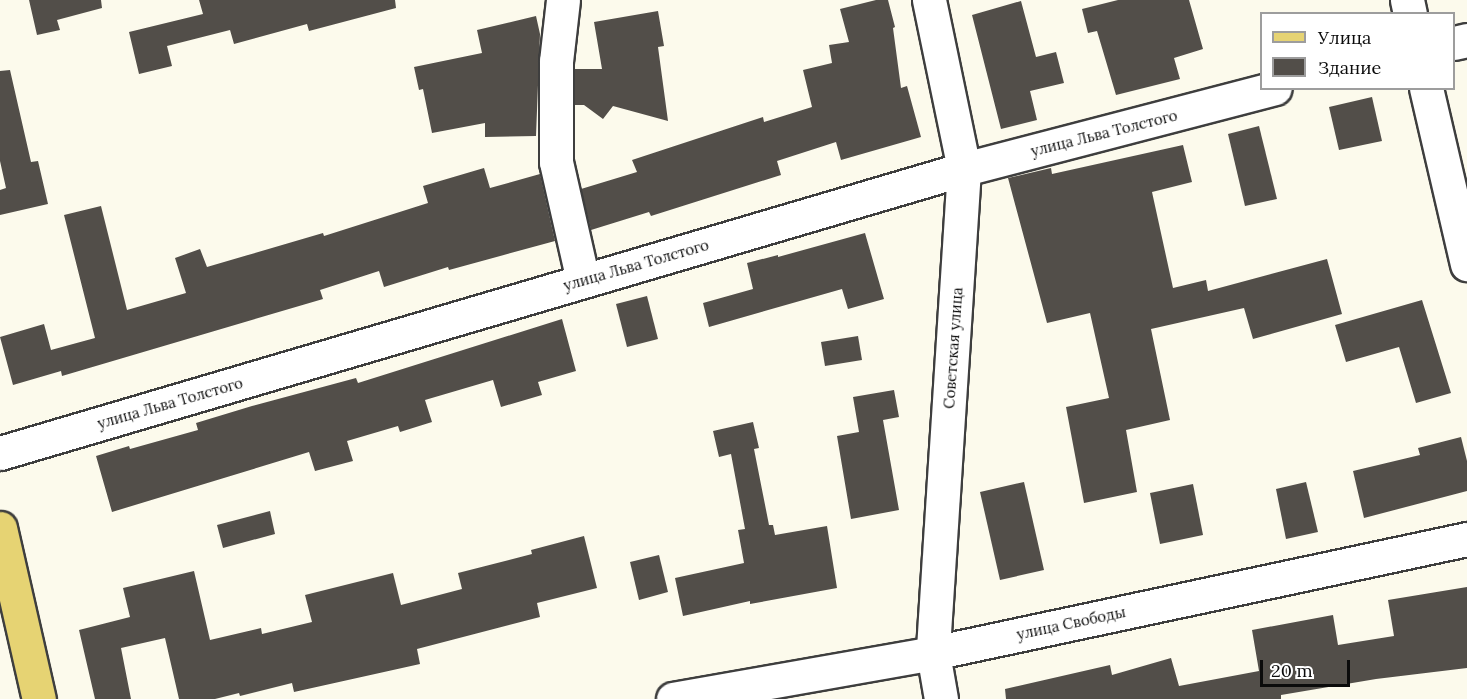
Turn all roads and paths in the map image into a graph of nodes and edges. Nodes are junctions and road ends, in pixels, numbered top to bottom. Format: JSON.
{"nodes":[{"id":1,"x":563,"y":0,"type":"edge"},
{"id":2,"x":929,"y":0,"type":"edge"},
{"id":3,"x":1267,"y":90,"type":"edge"},
{"id":4,"x":1426,"y":90,"type":"edge"},
{"id":5,"x":964,"y":169,"type":"junction"},
{"id":6,"x":1467,"y":264,"type":"edge"},
{"id":7,"x":583,"y":281,"type":"junction"},
{"id":8,"x":0,"y":453,"type":"edge"},
{"id":9,"x":0,"y":528,"type":"edge"},
{"id":10,"x":1467,"y":538,"type":"edge"},
{"id":11,"x":933,"y":653,"type":"junction"},
{"id":12,"x":39,"y":699,"type":"edge"},
{"id":13,"x":673,"y":699,"type":"edge"},
{"id":14,"x":941,"y":699,"type":"edge"}],
"edges":[{"from":1,"to":7,"type":"street"},
{"from":2,"to":5,"type":"street","name":"Советская улица"},
{"from":3,"to":5,"type":"street","name":"улица Льва Толстого"},
{"from":4,"to":6,"type":"street"},
{"from":5,"to":7,"type":"street","name":"улица Льва Толстого"},
{"from":5,"to":11,"type":"street","name":"Советская улица"},
{"from":7,"to":8,"type":"street","name":"улица Льва Толстого"},
{"from":9,"to":12,"type":"main road"},
{"from":10,"to":11,"type":"street","name":"улица Свободы"},
{"from":11,"to":13,"type":"street","name":"улица Свободы"},
{"from":11,"to":14,"type":"street","name":"Советская улица"}]}
